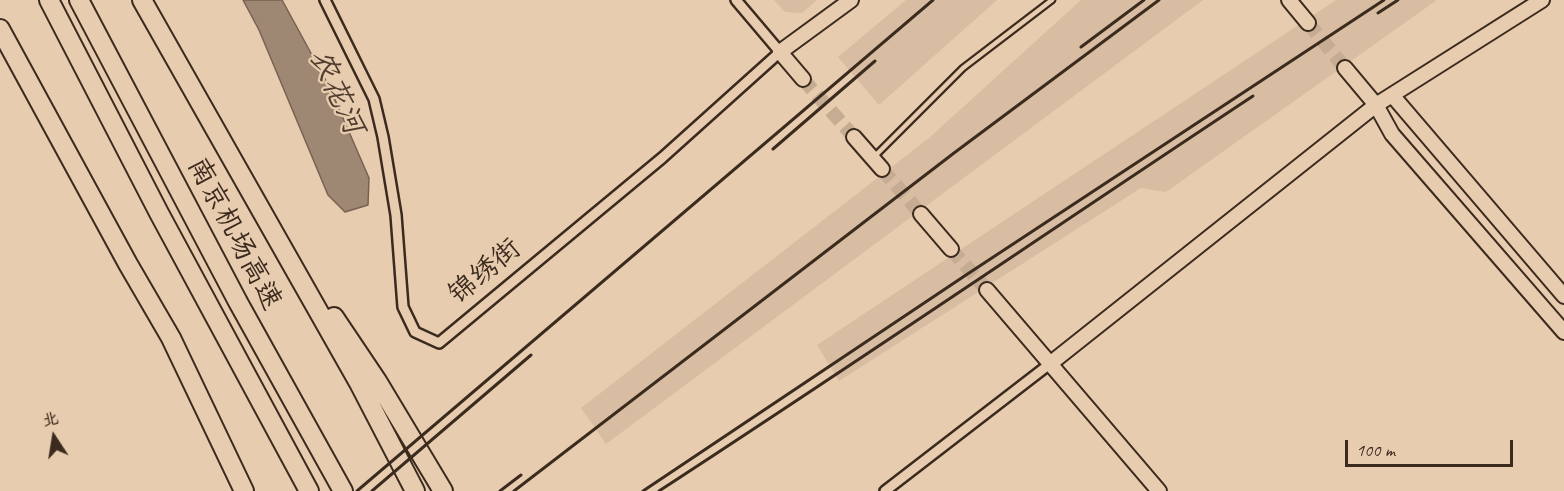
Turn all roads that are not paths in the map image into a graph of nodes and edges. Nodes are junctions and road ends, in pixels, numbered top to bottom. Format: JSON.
{"nodes":[{"id":1,"x":49,"y":0,"type":"edge"},
{"id":2,"x":79,"y":0,"type":"edge"},
{"id":3,"x":142,"y":0,"type":"edge"},
{"id":4,"x":325,"y":0,"type":"edge"},
{"id":5,"x":736,"y":0,"type":"edge"},
{"id":6,"x":851,"y":0,"type":"edge"},
{"id":7,"x":1052,"y":0,"type":"edge"},
{"id":8,"x":1289,"y":0,"type":"edge"},
{"id":9,"x":1542,"y":0,"type":"edge"},
{"id":10,"x":1308,"y":23,"type":"tunnel mouth"},
{"id":11,"x":0,"y":29,"type":"edge"},
{"id":12,"x":780,"y":52,"type":"junction"},
{"id":13,"x":1346,"y":68,"type":"tunnel mouth"},
{"id":14,"x":803,"y":79,"type":"tunnel mouth"},
{"id":15,"x":1392,"y":95,"type":"junction"},
{"id":16,"x":1376,"y":105,"type":"junction"},
{"id":17,"x":854,"y":137,"type":"tunnel mouth"},
{"id":18,"x":877,"y":164,"type":"joint"},
{"id":19,"x":921,"y":214,"type":"tunnel mouth"},
{"id":20,"x":267,"y":221,"type":"junction"},
{"id":21,"x":951,"y":249,"type":"tunnel mouth"},
{"id":22,"x":987,"y":290,"type":"tunnel mouth"},
{"id":23,"x":1564,"y":296,"type":"edge"},
{"id":24,"x":1564,"y":332,"type":"edge"},
{"id":25,"x":1051,"y":363,"type":"junction"},
{"id":26,"x":244,"y":491,"type":"edge"},
{"id":27,"x":309,"y":491,"type":"edge"},
{"id":28,"x":343,"y":491,"type":"edge"},
{"id":29,"x":415,"y":491,"type":"edge"},
{"id":30,"x":443,"y":491,"type":"edge"},
{"id":31,"x":885,"y":491,"type":"edge"},
{"id":32,"x":1159,"y":491,"type":"edge"}],
"edges":[{"from":1,"to":27,"type":"highway","name":"南京机场高速"},
{"from":2,"to":28,"type":"highway","name":"南京机场高速"},
{"from":3,"to":20,"type":"highway"},
{"from":4,"to":12,"type":"street","name":"锦绣街"},
{"from":5,"to":12,"type":"street"},
{"from":6,"to":12,"type":"street","name":"锦绣街"},
{"from":7,"to":18,"type":"lane"},
{"from":8,"to":10,"type":"street"},
{"from":9,"to":15,"type":"street"},
{"from":11,"to":26,"type":"highway"},
{"from":12,"to":14,"type":"street"},
{"from":13,"to":16,"type":"street"},
{"from":15,"to":16,"type":"street"},
{"from":15,"to":23,"type":"street"},
{"from":16,"to":24,"type":"street"},
{"from":16,"to":25,"type":"street"},
{"from":17,"to":18,"type":"street"},
{"from":19,"to":21,"type":"street"},
{"from":20,"to":29,"type":"highway"},
{"from":20,"to":30,"type":"highway"},
{"from":22,"to":25,"type":"street"},
{"from":25,"to":31,"type":"street"},
{"from":25,"to":32,"type":"street"}]}
